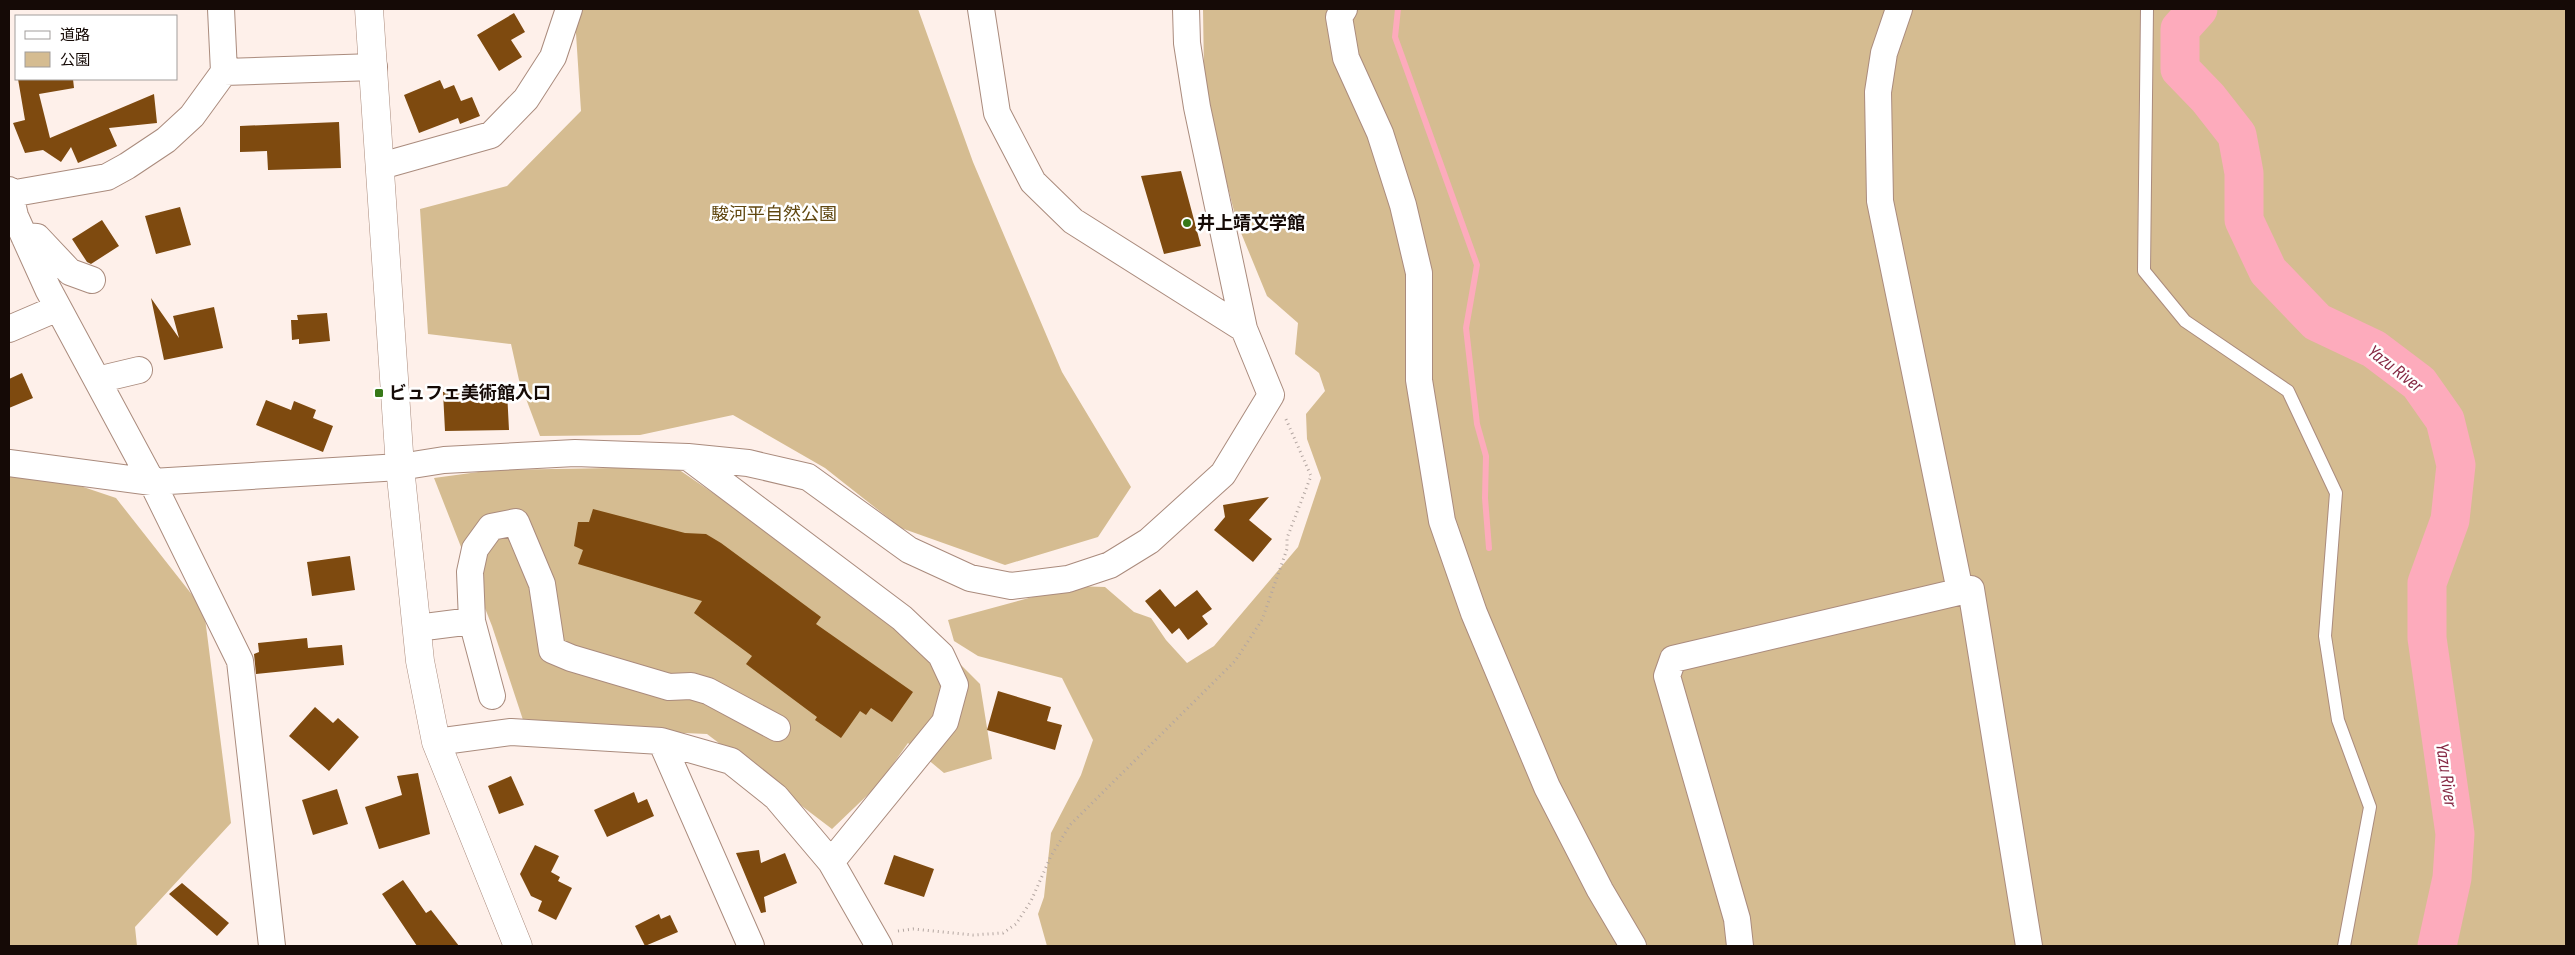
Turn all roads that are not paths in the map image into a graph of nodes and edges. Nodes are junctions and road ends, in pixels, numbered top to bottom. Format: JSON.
{"nodes":[{"id":1,"x":220,"y":9,"type":"edge"},
{"id":2,"x":369,"y":9,"type":"edge"},
{"id":3,"x":569,"y":9,"type":"edge"},
{"id":4,"x":981,"y":9,"type":"edge"},
{"id":5,"x":1186,"y":9,"type":"edge"},
{"id":6,"x":1344,"y":9,"type":"edge"},
{"id":7,"x":1899,"y":9,"type":"edge"},
{"id":8,"x":2146,"y":9,"type":"edge"},
{"id":9,"x":374,"y":67,"type":"junction"},
{"id":10,"x":224,"y":72,"type":"junction"},
{"id":11,"x":381,"y":166,"type":"junction"},
{"id":12,"x":13,"y":211,"type":"edge"},
{"id":13,"x":92,"y":280,"type":"dead end"},
{"id":14,"x":58,"y":308,"type":"junction"},
{"id":15,"x":9,"y":329,"type":"edge"},
{"id":16,"x":1244,"y":329,"type":"junction"},
{"id":17,"x":139,"y":370,"type":"dead end"},
{"id":18,"x":97,"y":380,"type":"junction"},
{"id":19,"x":688,"y":457,"type":"junction"},
{"id":20,"x":9,"y":463,"type":"edge"},
{"id":21,"x":400,"y":467,"type":"junction"},
{"id":22,"x":152,"y":482,"type":"junction"},
{"id":23,"x":1960,"y":591,"type":"junction"},
{"id":24,"x":472,"y":621,"type":"junction"},
{"id":25,"x":417,"y":628,"type":"junction"},
{"id":26,"x":492,"y":696,"type":"dead end"},
{"id":27,"x":777,"y":728,"type":"dead end"},
{"id":28,"x":661,"y":741,"type":"junction"},
{"id":29,"x":436,"y":742,"type":"junction"},
{"id":30,"x":831,"y":862,"type":"junction"},
{"id":31,"x":876,"y":940,"type":"edge"},
{"id":32,"x":272,"y":946,"type":"edge"},
{"id":33,"x":518,"y":946,"type":"edge"},
{"id":34,"x":751,"y":946,"type":"edge"},
{"id":35,"x":1633,"y":946,"type":"edge"},
{"id":36,"x":1740,"y":946,"type":"edge"},
{"id":37,"x":2029,"y":946,"type":"edge"},
{"id":38,"x":2344,"y":946,"type":"edge"}],
"edges":[{"from":1,"to":10,"type":"street"},
{"from":2,"to":9,"type":"street"},
{"from":3,"to":11,"type":"street"},
{"from":4,"to":16,"type":"street"},
{"from":5,"to":16,"type":"street"},
{"from":6,"to":35,"type":"street"},
{"from":7,"to":23,"type":"street"},
{"from":8,"to":38,"type":"lane"},
{"from":9,"to":10,"type":"street"},
{"from":9,"to":11,"type":"street"},
{"from":10,"to":12,"type":"street"},
{"from":11,"to":21,"type":"street"},
{"from":12,"to":13,"type":"street"},
{"from":12,"to":14,"type":"street"},
{"from":14,"to":15,"type":"street"},
{"from":14,"to":18,"type":"street"},
{"from":16,"to":19,"type":"street"},
{"from":17,"to":18,"type":"street"},
{"from":18,"to":22,"type":"street"},
{"from":19,"to":21,"type":"street"},
{"from":19,"to":30,"type":"street"},
{"from":20,"to":22,"type":"street"},
{"from":21,"to":22,"type":"street"},
{"from":21,"to":25,"type":"street"},
{"from":22,"to":32,"type":"street"},
{"from":23,"to":36,"type":"street"},
{"from":23,"to":37,"type":"street"},
{"from":24,"to":25,"type":"street"},
{"from":24,"to":26,"type":"street"},
{"from":24,"to":27,"type":"street"},
{"from":25,"to":29,"type":"street"},
{"from":28,"to":29,"type":"street"},
{"from":28,"to":30,"type":"street"},
{"from":28,"to":34,"type":"street"},
{"from":29,"to":33,"type":"street"},
{"from":30,"to":31,"type":"street"}]}
